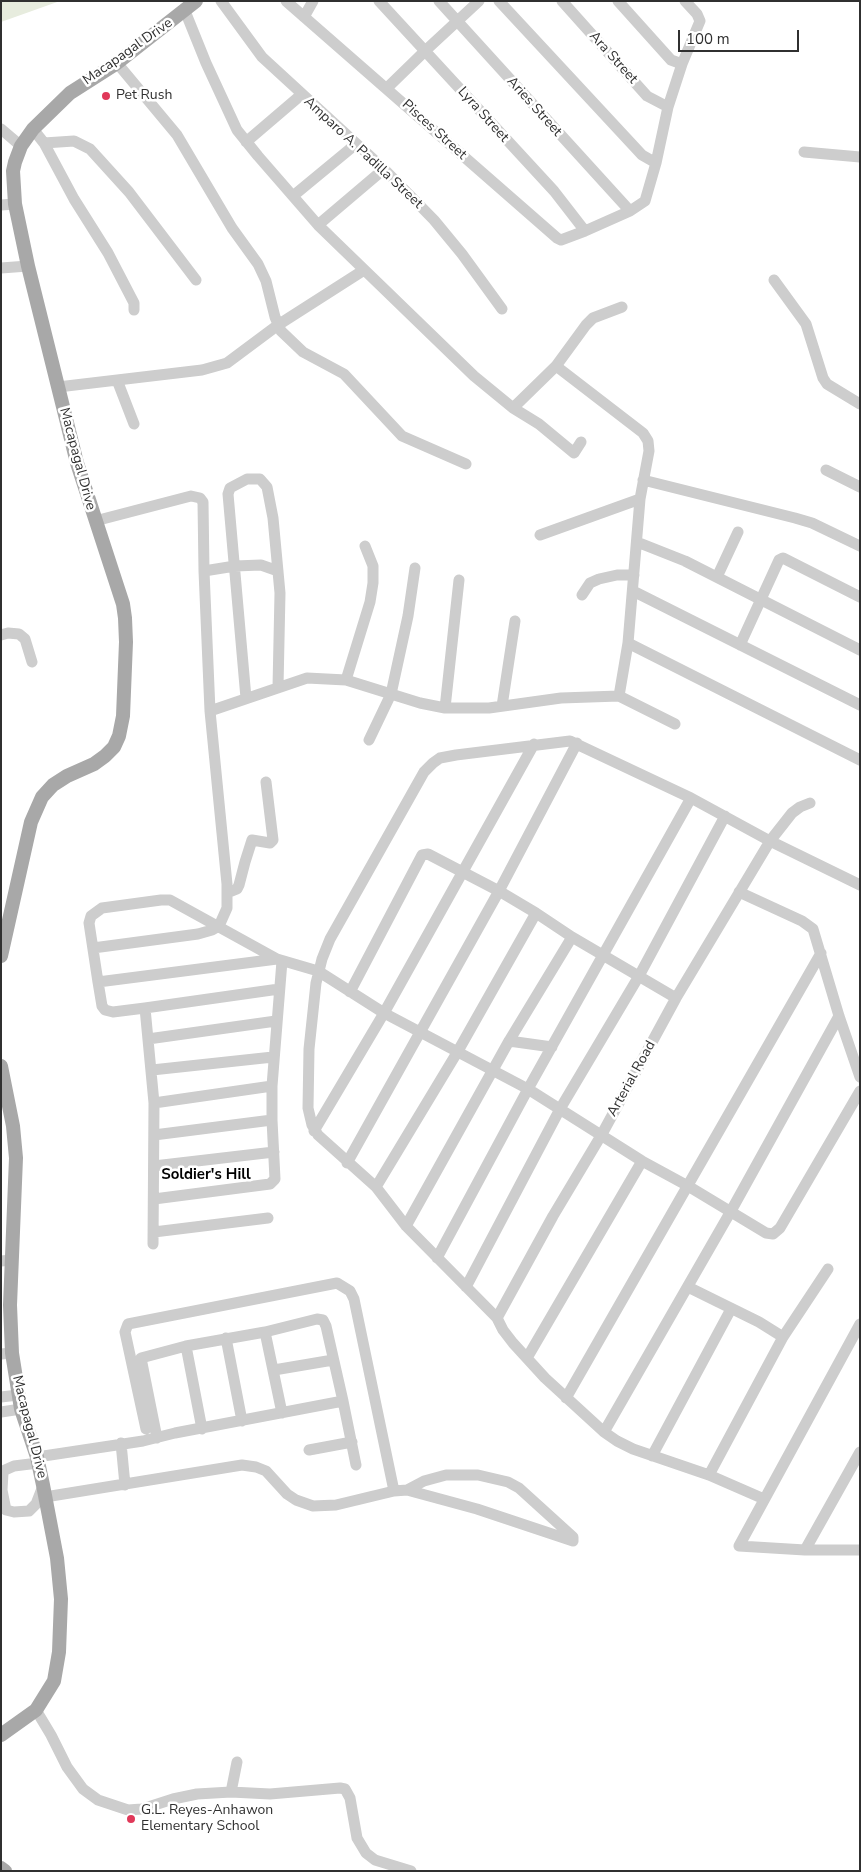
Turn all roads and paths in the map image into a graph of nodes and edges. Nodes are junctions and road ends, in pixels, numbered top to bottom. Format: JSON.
{"nodes":[{"id":1,"x":196,"y":1,"type":"edge"},
{"id":2,"x":221,"y":1,"type":"edge"},
{"id":3,"x":286,"y":1,"type":"edge"},
{"id":4,"x":313,"y":1,"type":"edge"},
{"id":5,"x":379,"y":1,"type":"edge"},
{"id":6,"x":439,"y":1,"type":"edge"},
{"id":7,"x":479,"y":1,"type":"edge"},
{"id":8,"x":499,"y":1,"type":"edge"},
{"id":9,"x":562,"y":1,"type":"edge"},
{"id":10,"x":618,"y":1,"type":"edge"},
{"id":11,"x":685,"y":1,"type":"edge"},
{"id":12,"x":186,"y":11,"type":"junction"},
{"id":13,"x":304,"y":16,"type":"junction"},
{"id":14,"x":458,"y":22,"type":"junction"},
{"id":15,"x":425,"y":51,"type":"junction"},
{"id":16,"x":117,"y":63,"type":"junction"},
{"id":17,"x":682,"y":64,"type":"junction"},
{"id":18,"x":387,"y":88,"type":"junction"},
{"id":19,"x":302,"y":95,"type":"junction"},
{"id":20,"x":668,"y":107,"type":"junction"},
{"id":21,"x":1,"y":129,"type":"edge"},
{"id":22,"x":33,"y":129,"type":"junction"},
{"id":23,"x":246,"y":142,"type":"junction"},
{"id":24,"x":44,"y":143,"type":"junction"},
{"id":25,"x":356,"y":144,"type":"junction"},
{"id":26,"x":21,"y":146,"type":"junction"},
{"id":27,"x":804,"y":152,"type":"dead end"},
{"id":28,"x":860,"y":157,"type":"edge"},
{"id":29,"x":656,"y":162,"type":"junction"},
{"id":30,"x":384,"y":170,"type":"junction"},
{"id":31,"x":293,"y":196,"type":"junction"},
{"id":32,"x":8,"y":204,"type":"edge"},
{"id":33,"x":630,"y":211,"type":"junction"},
{"id":34,"x":318,"y":225,"type":"junction"},
{"id":35,"x":585,"y":231,"type":"junction"},
{"id":36,"x":28,"y":266,"type":"junction"},
{"id":37,"x":1,"y":268,"type":"edge"},
{"id":38,"x":364,"y":270,"type":"junction"},
{"id":39,"x":196,"y":280,"type":"dead end"},
{"id":40,"x":774,"y":280,"type":"dead end"},
{"id":41,"x":622,"y":307,"type":"dead end"},
{"id":42,"x":502,"y":308,"type":"dead end"},
{"id":43,"x":134,"y":310,"type":"dead end"},
{"id":44,"x":278,"y":325,"type":"junction"},
{"id":45,"x":556,"y":366,"type":"junction"},
{"id":46,"x":117,"y":380,"type":"junction"},
{"id":47,"x":58,"y":387,"type":"junction"},
{"id":48,"x":860,"y":404,"type":"edge"},
{"id":49,"x":513,"y":408,"type":"junction"},
{"id":50,"x":134,"y":424,"type":"dead end"},
{"id":51,"x":581,"y":442,"type":"dead end"},
{"id":52,"x":466,"y":464,"type":"dead end"},
{"id":53,"x":826,"y":470,"type":"dead end"},
{"id":54,"x":643,"y":480,"type":"junction"},
{"id":55,"x":860,"y":487,"type":"edge"},
{"id":56,"x":640,"y":499,"type":"junction"},
{"id":57,"x":95,"y":522,"type":"junction"},
{"id":58,"x":738,"y":532,"type":"dead end"},
{"id":59,"x":540,"y":535,"type":"dead end"},
{"id":60,"x":637,"y":542,"type":"junction"},
{"id":61,"x":365,"y":546,"type":"dead end"},
{"id":62,"x":860,"y":546,"type":"edge"},
{"id":63,"x":235,"y":566,"type":"junction"},
{"id":64,"x":415,"y":568,"type":"dead end"},
{"id":65,"x":204,"y":571,"type":"junction"},
{"id":66,"x":278,"y":571,"type":"junction"},
{"id":67,"x":634,"y":575,"type":"junction"},
{"id":68,"x":717,"y":577,"type":"junction"},
{"id":69,"x":459,"y":580,"type":"dead end"},
{"id":70,"x":633,"y":591,"type":"junction"},
{"id":71,"x":582,"y":596,"type":"dead end"},
{"id":72,"x":860,"y":597,"type":"edge"},
{"id":73,"x":760,"y":599,"type":"junction"},
{"id":74,"x":515,"y":621,"type":"dead end"},
{"id":75,"x":1,"y":635,"type":"edge"},
{"id":76,"x":628,"y":642,"type":"junction"},
{"id":77,"x":740,"y":645,"type":"junction"},
{"id":78,"x":860,"y":650,"type":"edge"},
{"id":79,"x":32,"y":662,"type":"dead end"},
{"id":80,"x":346,"y":680,"type":"junction"},
{"id":81,"x":278,"y":687,"type":"junction"},
{"id":82,"x":392,"y":694,"type":"junction"},
{"id":83,"x":618,"y":696,"type":"junction"},
{"id":84,"x":246,"y":698,"type":"junction"},
{"id":85,"x":860,"y":705,"type":"edge"},
{"id":86,"x":502,"y":706,"type":"junction"},
{"id":87,"x":445,"y":708,"type":"junction"},
{"id":88,"x":210,"y":711,"type":"junction"},
{"id":89,"x":675,"y":724,"type":"dead end"},
{"id":90,"x":369,"y":740,"type":"dead end"},
{"id":91,"x":578,"y":743,"type":"junction"},
{"id":92,"x":534,"y":744,"type":"junction"},
{"id":93,"x":860,"y":760,"type":"edge"},
{"id":94,"x":266,"y":782,"type":"dead end"},
{"id":95,"x":691,"y":798,"type":"junction"},
{"id":96,"x":810,"y":803,"type":"dead end"},
{"id":97,"x":725,"y":816,"type":"junction"},
{"id":98,"x":770,"y":841,"type":"junction"},
{"id":99,"x":463,"y":871,"type":"junction"},
{"id":100,"x":860,"y":885,"type":"edge"},
{"id":101,"x":500,"y":891,"type":"junction"},
{"id":102,"x":739,"y":892,"type":"junction"},
{"id":103,"x":227,"y":893,"type":"junction"},
{"id":104,"x":536,"y":912,"type":"junction"},
{"id":105,"x":219,"y":926,"type":"junction"},
{"id":106,"x":572,"y":937,"type":"junction"},
{"id":107,"x":93,"y":948,"type":"junction"},
{"id":108,"x":821,"y":953,"type":"junction"},
{"id":109,"x":604,"y":955,"type":"junction"},
{"id":110,"x":1,"y":956,"type":"edge"},
{"id":111,"x":279,"y":960,"type":"junction"},
{"id":112,"x":318,"y":971,"type":"junction"},
{"id":113,"x":639,"y":976,"type":"junction"},
{"id":114,"x":98,"y":982,"type":"junction"},
{"id":115,"x":279,"y":989,"type":"junction"},
{"id":116,"x":350,"y":992,"type":"junction"},
{"id":117,"x":676,"y":998,"type":"junction"},
{"id":118,"x":145,"y":1008,"type":"junction"},
{"id":119,"x":384,"y":1013,"type":"junction"},
{"id":120,"x":839,"y":1016,"type":"junction"},
{"id":121,"x":276,"y":1021,"type":"junction"},
{"id":122,"x":420,"y":1032,"type":"junction"},
{"id":123,"x":148,"y":1039,"type":"junction"},
{"id":124,"x":509,"y":1041,"type":"junction"},
{"id":125,"x":552,"y":1047,"type":"junction"},
{"id":126,"x":458,"y":1051,"type":"junction"},
{"id":127,"x":274,"y":1057,"type":"junction"},
{"id":128,"x":1,"y":1066,"type":"edge"},
{"id":129,"x":152,"y":1070,"type":"junction"},
{"id":130,"x":492,"y":1070,"type":"junction"},
{"id":131,"x":860,"y":1077,"type":"edge"},
{"id":132,"x":272,"y":1086,"type":"junction"},
{"id":133,"x":528,"y":1089,"type":"junction"},
{"id":134,"x":860,"y":1091,"type":"edge"},
{"id":135,"x":154,"y":1103,"type":"junction"},
{"id":136,"x":560,"y":1109,"type":"junction"},
{"id":137,"x":272,"y":1120,"type":"junction"},
{"id":138,"x":7,"y":1126,"type":"edge"},
{"id":139,"x":314,"y":1131,"type":"junction"},
{"id":140,"x":602,"y":1134,"type":"junction"},
{"id":141,"x":154,"y":1135,"type":"junction"},
{"id":142,"x":274,"y":1152,"type":"junction"},
{"id":143,"x":642,"y":1161,"type":"junction"},
{"id":144,"x":347,"y":1162,"type":"junction"},
{"id":145,"x":154,"y":1166,"type":"junction"},
{"id":146,"x":688,"y":1186,"type":"junction"},
{"id":147,"x":376,"y":1187,"type":"junction"},
{"id":148,"x":154,"y":1199,"type":"junction"},
{"id":149,"x":732,"y":1211,"type":"junction"},
{"id":150,"x":268,"y":1218,"type":"dead end"},
{"id":151,"x":406,"y":1226,"type":"junction"},
{"id":152,"x":154,"y":1232,"type":"junction"},
{"id":153,"x":153,"y":1244,"type":"dead end"},
{"id":154,"x":437,"y":1258,"type":"junction"},
{"id":155,"x":7,"y":1261,"type":"edge"},
{"id":156,"x":828,"y":1269,"type":"dead end"},
{"id":157,"x":466,"y":1287,"type":"junction"},
{"id":158,"x":688,"y":1287,"type":"junction"},
{"id":159,"x":731,"y":1308,"type":"junction"},
{"id":160,"x":497,"y":1318,"type":"junction"},
{"id":161,"x":860,"y":1324,"type":"edge"},
{"id":162,"x":265,"y":1332,"type":"junction"},
{"id":163,"x":782,"y":1337,"type":"junction"},
{"id":164,"x":226,"y":1338,"type":"junction"},
{"id":165,"x":186,"y":1346,"type":"junction"},
{"id":166,"x":7,"y":1354,"type":"edge"},
{"id":167,"x":527,"y":1358,"type":"junction"},
{"id":168,"x":333,"y":1360,"type":"junction"},
{"id":169,"x":274,"y":1370,"type":"junction"},
{"id":170,"x":1,"y":1397,"type":"edge"},
{"id":171,"x":566,"y":1398,"type":"junction"},
{"id":172,"x":343,"y":1401,"type":"junction"},
{"id":173,"x":20,"y":1402,"type":"junction"},
{"id":174,"x":1,"y":1412,"type":"edge"},
{"id":175,"x":282,"y":1413,"type":"junction"},
{"id":176,"x":242,"y":1421,"type":"junction"},
{"id":177,"x":146,"y":1429,"type":"dead end"},
{"id":178,"x":202,"y":1429,"type":"junction"},
{"id":179,"x":604,"y":1432,"type":"junction"},
{"id":180,"x":157,"y":1438,"type":"junction"},
{"id":181,"x":352,"y":1442,"type":"junction"},
{"id":182,"x":121,"y":1443,"type":"junction"},
{"id":183,"x":309,"y":1450,"type":"dead end"},
{"id":184,"x":860,"y":1452,"type":"edge"},
{"id":185,"x":652,"y":1456,"type":"junction"},
{"id":186,"x":38,"y":1460,"type":"junction"},
{"id":187,"x":356,"y":1465,"type":"dead end"},
{"id":188,"x":709,"y":1475,"type":"junction"},
{"id":189,"x":125,"y":1485,"type":"junction"},
{"id":190,"x":407,"y":1490,"type":"junction"},
{"id":191,"x":44,"y":1491,"type":"junction"},
{"id":192,"x":394,"y":1491,"type":"junction"},
{"id":193,"x":764,"y":1499,"type":"junction"},
{"id":194,"x":805,"y":1550,"type":"junction"},
{"id":195,"x":860,"y":1550,"type":"edge"},
{"id":196,"x":36,"y":1710,"type":"junction"},
{"id":197,"x":1,"y":1736,"type":"edge"},
{"id":198,"x":237,"y":1762,"type":"dead end"},
{"id":199,"x":231,"y":1792,"type":"junction"},
{"id":200,"x":1,"y":1868,"type":"edge"},
{"id":201,"x":4,"y":1871,"type":"edge"},
{"id":202,"x":411,"y":1871,"type":"edge"}],
"edges":[{"from":1,"to":12,"type":"main road","name":"Macapagal Drive"},
{"from":2,"to":19,"type":"street","name":"Amparo A. Padilla Street"},
{"from":3,"to":13,"type":"street","name":"Pisces Street"},
{"from":4,"to":13,"type":"street"},
{"from":5,"to":15,"type":"street","name":"Lyra Street"},
{"from":6,"to":14,"type":"street","name":"Aries Street"},
{"from":7,"to":14,"type":"street"},
{"from":8,"to":29,"type":"street"},
{"from":9,"to":20,"type":"street","name":"Ara Street"},
{"from":10,"to":17,"type":"street"},
{"from":11,"to":17,"type":"street"},
{"from":12,"to":16,"type":"main road","name":"Macapagal Drive"},
{"from":12,"to":23,"type":"street"},
{"from":13,"to":18,"type":"street","name":"Pisces Street"},
{"from":14,"to":15,"type":"street"},
{"from":14,"to":33,"type":"street","name":"Aries Street"},
{"from":15,"to":18,"type":"street"},
{"from":15,"to":35,"type":"street","name":"Lyra Street"},
{"from":16,"to":22,"type":"main road","name":"Macapagal Drive"},
{"from":16,"to":44,"type":"street"},
{"from":17,"to":20,"type":"street"},
{"from":18,"to":35,"type":"street","name":"Pisces Street"},
{"from":19,"to":23,"type":"street"},
{"from":19,"to":25,"type":"street","name":"Amparo A. Padilla Street"},
{"from":20,"to":29,"type":"street"},
{"from":21,"to":26,"type":"street"},
{"from":22,"to":24,"type":"street"},
{"from":22,"to":26,"type":"main road","name":"Macapagal Drive"},
{"from":23,"to":31,"type":"street"},
{"from":24,"to":39,"type":"street"},
{"from":24,"to":43,"type":"street"},
{"from":25,"to":30,"type":"street","name":"Amparo A. Padilla Street"},
{"from":25,"to":31,"type":"street"},
{"from":26,"to":32,"type":"main road","name":"Macapagal Drive"},
{"from":27,"to":28,"type":"street"},
{"from":29,"to":33,"type":"street"},
{"from":30,"to":34,"type":"street"},
{"from":30,"to":42,"type":"street","name":"Amparo A. Padilla Street"},
{"from":31,"to":34,"type":"street"},
{"from":32,"to":36,"type":"main road","name":"Macapagal Drive"},
{"from":33,"to":35,"type":"street"},
{"from":34,"to":38,"type":"street"},
{"from":36,"to":37,"type":"street"},
{"from":36,"to":47,"type":"main road","name":"Macapagal Drive"},
{"from":38,"to":44,"type":"street"},
{"from":38,"to":49,"type":"street"},
{"from":40,"to":48,"type":"street"},
{"from":41,"to":45,"type":"street"},
{"from":44,"to":46,"type":"street"},
{"from":44,"to":52,"type":"street"},
{"from":45,"to":49,"type":"street"},
{"from":45,"to":54,"type":"street"},
{"from":46,"to":47,"type":"street"},
{"from":46,"to":50,"type":"street"},
{"from":47,"to":57,"type":"main road","name":"Macapagal Drive"},
{"from":49,"to":51,"type":"street"},
{"from":53,"to":55,"type":"street"},
{"from":54,"to":56,"type":"street"},
{"from":54,"to":62,"type":"street"},
{"from":56,"to":59,"type":"street"},
{"from":56,"to":60,"type":"street"},
{"from":57,"to":65,"type":"street"},
{"from":57,"to":110,"type":"main road","name":"Macapagal Drive"},
{"from":58,"to":68,"type":"street"},
{"from":60,"to":67,"type":"street"},
{"from":60,"to":68,"type":"street"},
{"from":61,"to":80,"type":"street"},
{"from":63,"to":65,"type":"street"},
{"from":63,"to":66,"type":"street"},
{"from":63,"to":66,"type":"street"},
{"from":63,"to":84,"type":"street"},
{"from":64,"to":82,"type":"street"},
{"from":65,"to":88,"type":"street"},
{"from":66,"to":81,"type":"street"},
{"from":67,"to":70,"type":"street"},
{"from":67,"to":71,"type":"street"},
{"from":68,"to":73,"type":"street"},
{"from":69,"to":87,"type":"street"},
{"from":70,"to":76,"type":"street"},
{"from":70,"to":77,"type":"street"},
{"from":72,"to":73,"type":"street"},
{"from":73,"to":77,"type":"street"},
{"from":73,"to":78,"type":"street"},
{"from":74,"to":86,"type":"street"},
{"from":75,"to":79,"type":"street"},
{"from":76,"to":83,"type":"street"},
{"from":76,"to":93,"type":"street"},
{"from":77,"to":85,"type":"street"},
{"from":80,"to":81,"type":"street"},
{"from":80,"to":82,"type":"street"},
{"from":81,"to":84,"type":"street"},
{"from":82,"to":87,"type":"street"},
{"from":82,"to":90,"type":"street"},
{"from":83,"to":86,"type":"street"},
{"from":83,"to":89,"type":"street"},
{"from":84,"to":88,"type":"street"},
{"from":86,"to":87,"type":"street"},
{"from":88,"to":103,"type":"street"},
{"from":91,"to":92,"type":"street"},
{"from":91,"to":95,"type":"street"},
{"from":91,"to":101,"type":"street"},
{"from":92,"to":99,"type":"street"},
{"from":92,"to":112,"type":"street"},
{"from":94,"to":103,"type":"street"},
{"from":95,"to":97,"type":"street"},
{"from":95,"to":109,"type":"street"},
{"from":96,"to":98,"type":"street","name":"Arterial Road"},
{"from":97,"to":98,"type":"street"},
{"from":97,"to":113,"type":"street"},
{"from":98,"to":100,"type":"street"},
{"from":98,"to":102,"type":"street","name":"Arterial Road"},
{"from":99,"to":101,"type":"street"},
{"from":99,"to":116,"type":"street"},
{"from":99,"to":119,"type":"street"},
{"from":101,"to":104,"type":"street"},
{"from":101,"to":122,"type":"street"},
{"from":102,"to":108,"type":"street"},
{"from":102,"to":117,"type":"street","name":"Arterial Road"},
{"from":103,"to":105,"type":"street"},
{"from":104,"to":106,"type":"street"},
{"from":104,"to":126,"type":"street"},
{"from":105,"to":107,"type":"street"},
{"from":105,"to":107,"type":"street"},
{"from":105,"to":111,"type":"street"},
{"from":106,"to":109,"type":"street"},
{"from":106,"to":124,"type":"street"},
{"from":107,"to":114,"type":"street"},
{"from":108,"to":120,"type":"street"},
{"from":108,"to":146,"type":"street"},
{"from":109,"to":113,"type":"street"},
{"from":109,"to":125,"type":"street"},
{"from":111,"to":112,"type":"street"},
{"from":111,"to":114,"type":"street"},
{"from":111,"to":115,"type":"street"},
{"from":112,"to":116,"type":"street"},
{"from":112,"to":139,"type":"street"},
{"from":113,"to":117,"type":"street"},
{"from":113,"to":136,"type":"street"},
{"from":114,"to":118,"type":"street"},
{"from":115,"to":118,"type":"street"},
{"from":115,"to":121,"type":"street"},
{"from":116,"to":119,"type":"street"},
{"from":117,"to":140,"type":"street","name":"Arterial Road"},
{"from":118,"to":123,"type":"street"},
{"from":119,"to":122,"type":"street"},
{"from":119,"to":139,"type":"street"},
{"from":120,"to":131,"type":"street"},
{"from":120,"to":149,"type":"street"},
{"from":121,"to":123,"type":"street"},
{"from":121,"to":127,"type":"street"},
{"from":122,"to":126,"type":"street"},
{"from":122,"to":144,"type":"street"},
{"from":123,"to":129,"type":"street"},
{"from":124,"to":125,"type":"street"},
{"from":124,"to":130,"type":"street"},
{"from":125,"to":133,"type":"street"},
{"from":126,"to":130,"type":"street"},
{"from":126,"to":147,"type":"street"},
{"from":127,"to":129,"type":"street"},
{"from":127,"to":132,"type":"street"},
{"from":128,"to":138,"type":"main road","name":"Macapagal Drive"},
{"from":129,"to":135,"type":"street"},
{"from":130,"to":133,"type":"street"},
{"from":130,"to":151,"type":"street"},
{"from":132,"to":135,"type":"street"},
{"from":132,"to":137,"type":"street"},
{"from":133,"to":136,"type":"street"},
{"from":133,"to":154,"type":"street"},
{"from":134,"to":149,"type":"street"},
{"from":135,"to":141,"type":"street"},
{"from":136,"to":140,"type":"street"},
{"from":136,"to":157,"type":"street"},
{"from":137,"to":141,"type":"street"},
{"from":137,"to":142,"type":"street"},
{"from":138,"to":155,"type":"main road","name":"Macapagal Drive"},
{"from":139,"to":144,"type":"street"},
{"from":140,"to":143,"type":"street"},
{"from":140,"to":160,"type":"street","name":"Arterial Road"},
{"from":141,"to":145,"type":"street"},
{"from":142,"to":145,"type":"street"},
{"from":142,"to":148,"type":"street"},
{"from":143,"to":146,"type":"street"},
{"from":143,"to":167,"type":"street"},
{"from":144,"to":147,"type":"street"},
{"from":145,"to":148,"type":"street"},
{"from":146,"to":149,"type":"street"},
{"from":146,"to":171,"type":"street"},
{"from":147,"to":151,"type":"street"},
{"from":148,"to":152,"type":"street"},
{"from":149,"to":158,"type":"street"},
{"from":150,"to":152,"type":"street"},
{"from":151,"to":154,"type":"street"},
{"from":152,"to":153,"type":"street"},
{"from":154,"to":157,"type":"street"},
{"from":155,"to":166,"type":"main road","name":"Macapagal Drive"},
{"from":156,"to":163,"type":"street"},
{"from":157,"to":160,"type":"street"},
{"from":158,"to":159,"type":"street"},
{"from":158,"to":179,"type":"street"},
{"from":159,"to":163,"type":"street"},
{"from":159,"to":185,"type":"street"},
{"from":160,"to":167,"type":"street"},
{"from":161,"to":193,"type":"street"},
{"from":162,"to":164,"type":"street"},
{"from":162,"to":168,"type":"street"},
{"from":162,"to":169,"type":"street"},
{"from":163,"to":188,"type":"street"},
{"from":164,"to":165,"type":"street"},
{"from":164,"to":176,"type":"street"},
{"from":165,"to":178,"type":"street"},
{"from":165,"to":180,"type":"street"},
{"from":166,"to":173,"type":"main road","name":"Macapagal Drive"},
{"from":167,"to":171,"type":"street"},
{"from":168,"to":169,"type":"street"},
{"from":168,"to":172,"type":"street"},
{"from":169,"to":175,"type":"street"},
{"from":170,"to":173,"type":"street"},
{"from":171,"to":179,"type":"street"},
{"from":172,"to":175,"type":"street"},
{"from":172,"to":181,"type":"street"},
{"from":173,"to":174,"type":"street"},
{"from":173,"to":186,"type":"main road","name":"Macapagal Drive"},
{"from":175,"to":176,"type":"street"},
{"from":176,"to":178,"type":"street"},
{"from":177,"to":192,"type":"street"},
{"from":178,"to":180,"type":"street"},
{"from":179,"to":185,"type":"street"},
{"from":180,"to":182,"type":"street"},
{"from":181,"to":183,"type":"street"},
{"from":181,"to":187,"type":"street"},
{"from":182,"to":186,"type":"street"},
{"from":182,"to":189,"type":"street"},
{"from":184,"to":194,"type":"street"},
{"from":185,"to":188,"type":"street"},
{"from":186,"to":191,"type":"main road","name":"Macapagal Drive"},
{"from":186,"to":191,"type":"street"},
{"from":188,"to":193,"type":"street"},
{"from":189,"to":191,"type":"street"},
{"from":189,"to":192,"type":"street"},
{"from":190,"to":190,"type":"street"},
{"from":190,"to":192,"type":"street"},
{"from":191,"to":196,"type":"main road","name":"Macapagal Drive"},
{"from":193,"to":194,"type":"street"},
{"from":194,"to":195,"type":"street"},
{"from":196,"to":197,"type":"main road","name":"Macapagal Drive"},
{"from":196,"to":199,"type":"street"},
{"from":198,"to":199,"type":"street"},
{"from":199,"to":202,"type":"street"},
{"from":200,"to":201,"type":"main road"}]}
